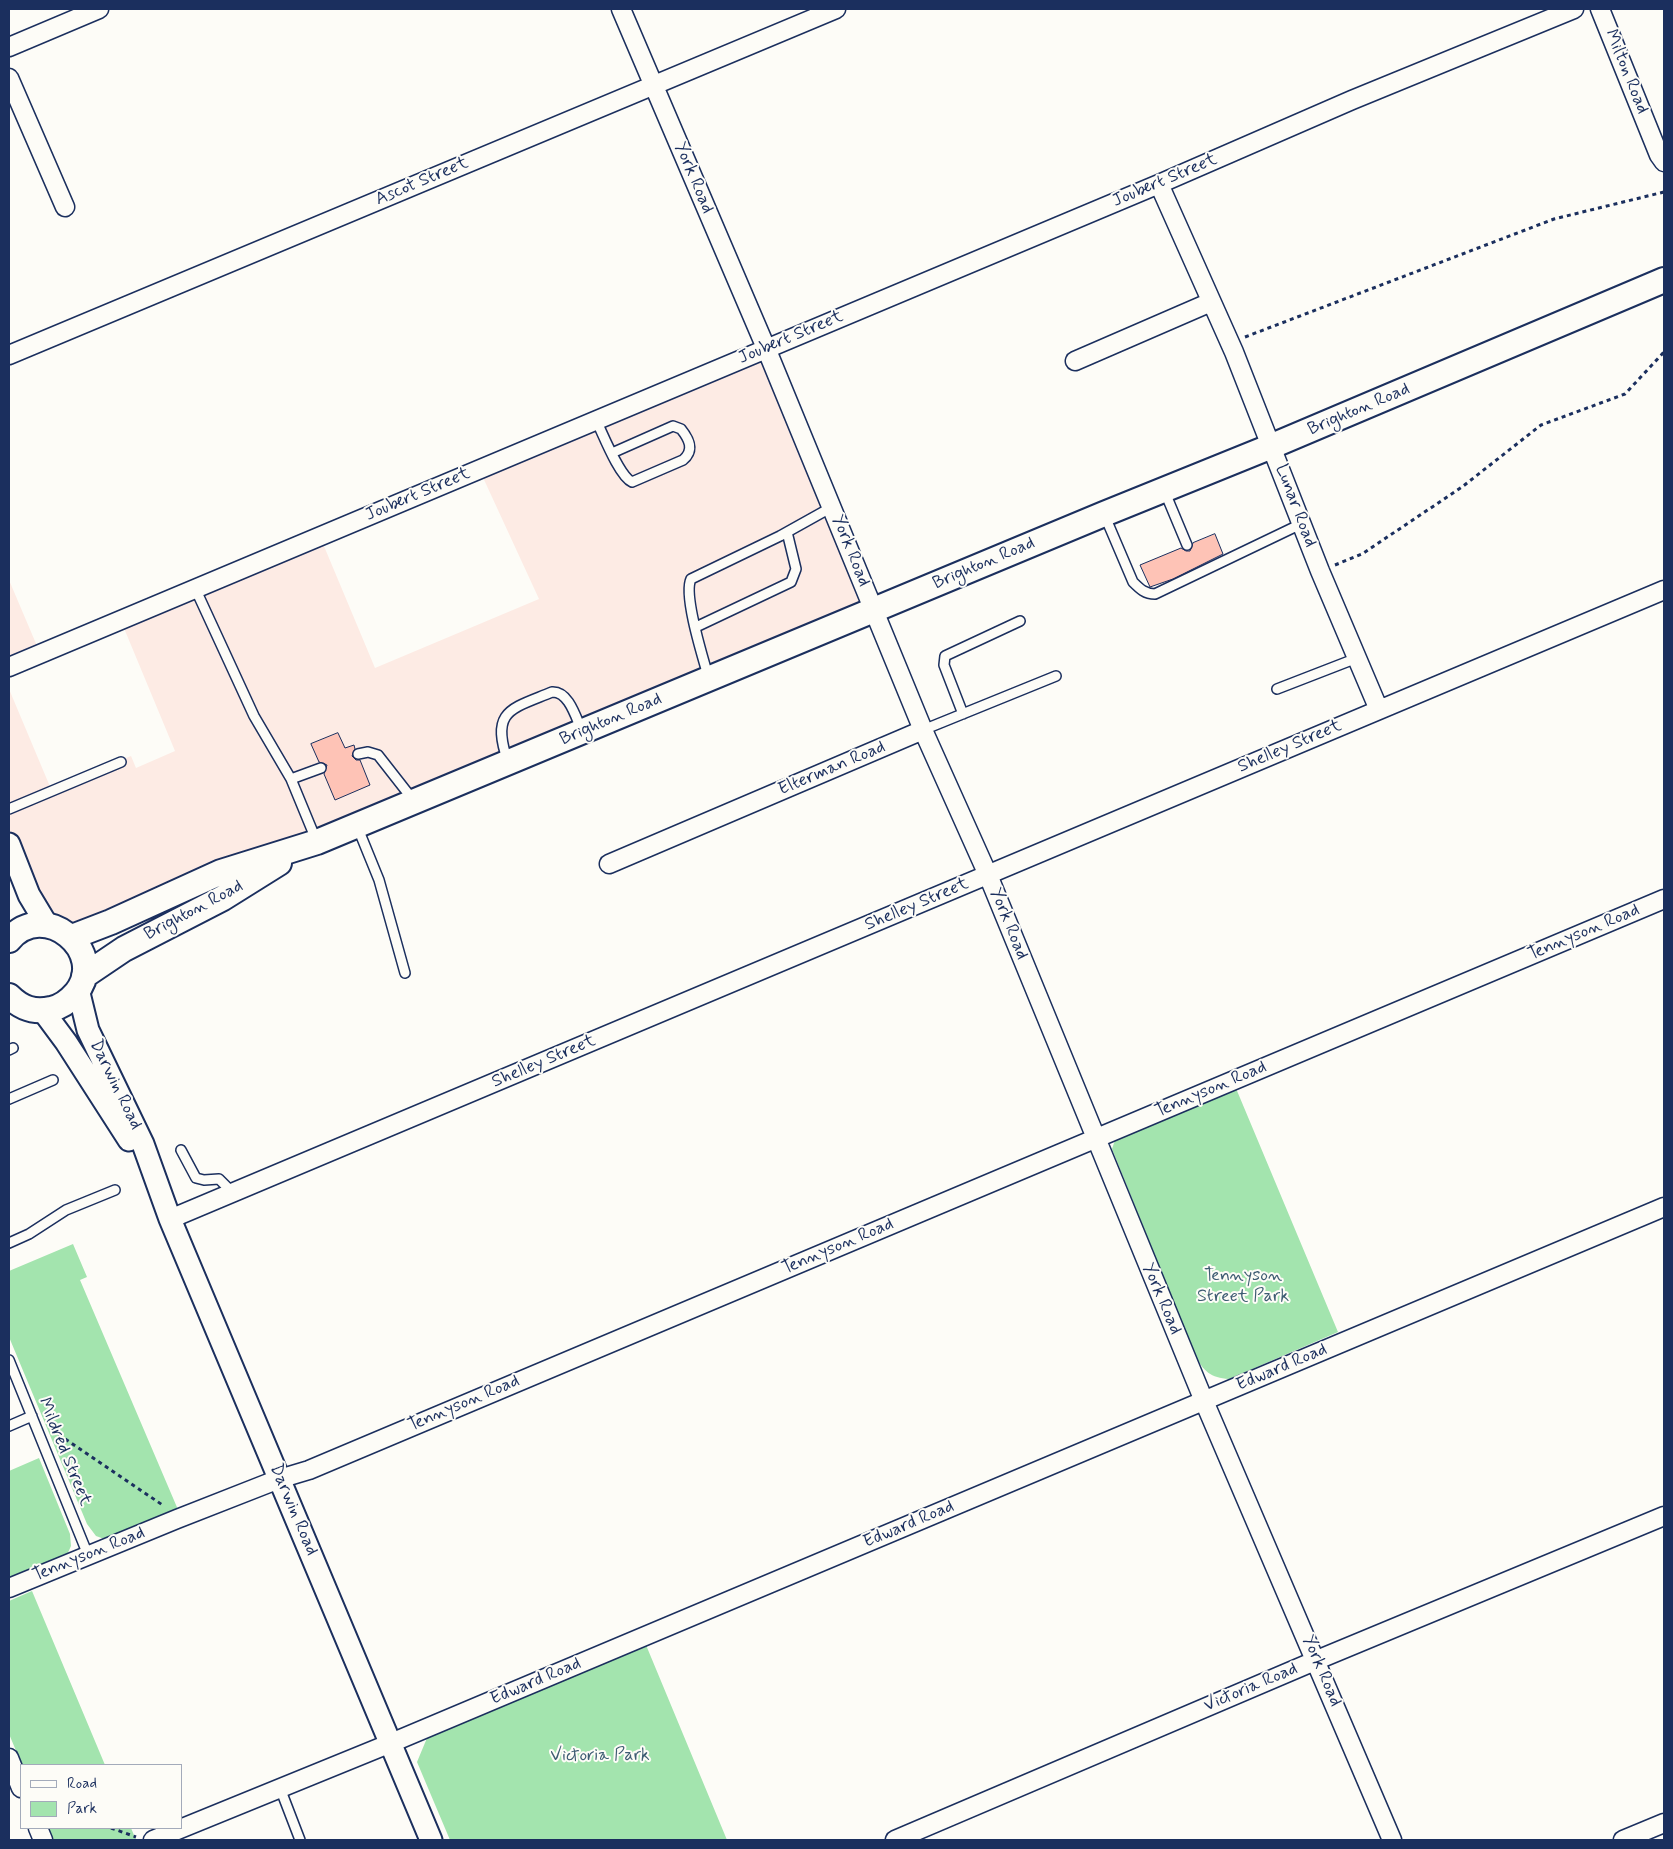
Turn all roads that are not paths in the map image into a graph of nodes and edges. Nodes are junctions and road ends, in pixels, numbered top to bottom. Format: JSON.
{"nodes":[{"id":1,"x":98,"y":9,"type":"edge"},
{"id":2,"x":621,"y":9,"type":"edge"},
{"id":3,"x":836,"y":9,"type":"edge"},
{"id":4,"x":1574,"y":9,"type":"edge"},
{"id":5,"x":1600,"y":9,"type":"edge"},
{"id":6,"x":9,"y":46,"type":"edge"},
{"id":7,"x":9,"y":78,"type":"edge"},
{"id":8,"x":653,"y":86,"type":"junction"},
{"id":9,"x":1664,"y":162,"type":"edge"},
{"id":10,"x":1159,"y":184,"type":"junction"},
{"id":11,"x":65,"y":207,"type":"dead end"},
{"id":12,"x":1664,"y":280,"type":"edge"},
{"id":13,"x":1211,"y":302,"type":"junction"},
{"id":14,"x":766,"y":348,"type":"junction"},
{"id":15,"x":9,"y":354,"type":"edge"},
{"id":16,"x":1075,"y":361,"type":"dead end"},
{"id":17,"x":596,"y":420,"type":"junction"},
{"id":18,"x":1272,"y":446,"type":"junction"},
{"id":19,"x":612,"y":453,"type":"junction"},
{"id":20,"x":1164,"y":490,"type":"junction"},
{"id":21,"x":832,"y":507,"type":"junction"},
{"id":22,"x":1104,"y":514,"type":"junction"},
{"id":23,"x":1301,"y":524,"type":"junction"},
{"id":24,"x":787,"y":532,"type":"junction"},
{"id":25,"x":1187,"y":545,"type":"dead end"},
{"id":26,"x":195,"y":588,"type":"junction"},
{"id":27,"x":1664,"y":590,"type":"edge"},
{"id":28,"x":874,"y":610,"type":"junction"},
{"id":29,"x":1020,"y":621,"type":"dead end"},
{"id":30,"x":696,"y":627,"type":"junction"},
{"id":31,"x":1357,"y":658,"type":"junction"},
{"id":32,"x":9,"y":667,"type":"edge"},
{"id":33,"x":1056,"y":676,"type":"dead end"},
{"id":34,"x":709,"y":679,"type":"junction"},
{"id":35,"x":1277,"y":689,"type":"dead end"},
{"id":36,"x":1379,"y":710,"type":"junction"},
{"id":37,"x":963,"y":714,"type":"junction"},
{"id":38,"x":923,"y":730,"type":"junction"},
{"id":39,"x":582,"y":732,"type":"junction"},
{"id":40,"x":358,"y":754,"type":"dead end"},
{"id":41,"x":121,"y":762,"type":"dead end"},
{"id":42,"x":508,"y":762,"type":"junction"},
{"id":43,"x":321,"y":768,"type":"dead end"},
{"id":44,"x":291,"y":779,"type":"junction"},
{"id":45,"x":414,"y":801,"type":"junction"},
{"id":46,"x":9,"y":809,"type":"edge"},
{"id":47,"x":356,"y":825,"type":"junction"},
{"id":48,"x":9,"y":844,"type":"edge"},
{"id":49,"x":310,"y":844,"type":"junction"},
{"id":50,"x":609,"y":864,"type":"dead end"},
{"id":51,"x":988,"y":875,"type":"junction"},
{"id":52,"x":1664,"y":899,"type":"edge"},
{"id":53,"x":47,"y":925,"type":"junction"},
{"id":54,"x":72,"y":937,"type":"junction"},
{"id":55,"x":9,"y":940,"type":"edge"},
{"id":56,"x":405,"y":972,"type":"dead end"},
{"id":57,"x":81,"y":983,"type":"junction"},
{"id":58,"x":21,"y":1005,"type":"edge"},
{"id":59,"x":53,"y":1080,"type":"dead end"},
{"id":60,"x":9,"y":1099,"type":"edge"},
{"id":61,"x":1095,"y":1139,"type":"junction"},
{"id":62,"x":181,"y":1150,"type":"dead end"},
{"id":63,"x":154,"y":1180,"type":"junction"},
{"id":64,"x":115,"y":1190,"type":"dead end"},
{"id":65,"x":232,"y":1192,"type":"junction"},
{"id":66,"x":1664,"y":1206,"type":"edge"},
{"id":67,"x":170,"y":1219,"type":"junction"},
{"id":68,"x":9,"y":1243,"type":"edge"},
{"id":69,"x":9,"y":1360,"type":"edge"},
{"id":70,"x":1204,"y":1401,"type":"junction"},
{"id":71,"x":32,"y":1416,"type":"junction"},
{"id":72,"x":9,"y":1426,"type":"edge"},
{"id":73,"x":279,"y":1479,"type":"junction"},
{"id":74,"x":1664,"y":1516,"type":"edge"},
{"id":75,"x":88,"y":1555,"type":"junction"},
{"id":76,"x":9,"y":1588,"type":"edge"},
{"id":77,"x":1317,"y":1660,"type":"junction"},
{"id":78,"x":391,"y":1743,"type":"junction"},
{"id":79,"x":9,"y":1758,"type":"edge"},
{"id":80,"x":20,"y":1786,"type":"edge"},
{"id":81,"x":280,"y":1788,"type":"junction"},
{"id":82,"x":1664,"y":1823,"type":"edge"},
{"id":83,"x":182,"y":1828,"type":"edge"},
{"id":84,"x":180,"y":1829,"type":"edge"},
{"id":85,"x":153,"y":1840,"type":"edge"},
{"id":86,"x":300,"y":1840,"type":"edge"},
{"id":87,"x":432,"y":1840,"type":"edge"},
{"id":88,"x":895,"y":1840,"type":"edge"},
{"id":89,"x":1392,"y":1840,"type":"edge"},
{"id":90,"x":1623,"y":1840,"type":"edge"}],
"edges":[{"from":1,"to":6,"type":"street"},
{"from":2,"to":8,"type":"street","name":"York Road"},
{"from":3,"to":8,"type":"street","name":"Ascot Street"},
{"from":4,"to":10,"type":"street","name":"Joubert Street"},
{"from":5,"to":9,"type":"street","name":"Milton Road"},
{"from":7,"to":11,"type":"street"},
{"from":8,"to":14,"type":"street","name":"York Road"},
{"from":8,"to":15,"type":"street","name":"Ascot Street"},
{"from":10,"to":13,"type":"street","name":"Lunar Road"},
{"from":10,"to":14,"type":"street","name":"Joubert Street"},
{"from":12,"to":18,"type":"main road","name":"Brighton Road"},
{"from":13,"to":16,"type":"street"},
{"from":13,"to":18,"type":"street","name":"Lunar Road"},
{"from":14,"to":17,"type":"street","name":"Joubert Street"},
{"from":14,"to":21,"type":"street","name":"York Road"},
{"from":17,"to":19,"type":"lane"},
{"from":17,"to":26,"type":"street","name":"Joubert Street"},
{"from":18,"to":20,"type":"main road","name":"Brighton Road"},
{"from":18,"to":23,"type":"street","name":"Lunar Road"},
{"from":19,"to":19,"type":"lane"},
{"from":20,"to":22,"type":"main road","name":"Brighton Road"},
{"from":20,"to":25,"type":"lane"},
{"from":21,"to":24,"type":"lane"},
{"from":21,"to":28,"type":"street","name":"York Road"},
{"from":22,"to":23,"type":"lane"},
{"from":22,"to":28,"type":"main road","name":"Brighton Road"},
{"from":23,"to":31,"type":"street","name":"Lunar Road"},
{"from":24,"to":30,"type":"lane"},
{"from":24,"to":30,"type":"lane"},
{"from":26,"to":32,"type":"street","name":"Joubert Street"},
{"from":26,"to":44,"type":"lane"},
{"from":27,"to":36,"type":"street","name":"Shelley Street"},
{"from":28,"to":34,"type":"main road","name":"Brighton Road"},
{"from":28,"to":38,"type":"street","name":"York Road"},
{"from":29,"to":37,"type":"lane"},
{"from":30,"to":34,"type":"lane"},
{"from":31,"to":35,"type":"lane"},
{"from":31,"to":36,"type":"street","name":"Lunar Road"},
{"from":33,"to":37,"type":"lane","name":"Elterman Road"},
{"from":34,"to":39,"type":"main road","name":"Brighton Road"},
{"from":36,"to":51,"type":"street","name":"Shelley Street"},
{"from":37,"to":38,"type":"lane","name":"Elterman Road"},
{"from":38,"to":50,"type":"street","name":"Elterman Road"},
{"from":38,"to":51,"type":"street","name":"York Road"},
{"from":39,"to":42,"type":"main road","name":"Brighton Road"},
{"from":39,"to":42,"type":"lane"},
{"from":40,"to":45,"type":"lane"},
{"from":41,"to":46,"type":"lane"},
{"from":42,"to":45,"type":"main road","name":"Brighton Road"},
{"from":43,"to":44,"type":"lane"},
{"from":44,"to":49,"type":"lane"},
{"from":45,"to":47,"type":"main road","name":"Brighton Road"},
{"from":47,"to":49,"type":"main road","name":"Brighton Road"},
{"from":47,"to":56,"type":"lane"},
{"from":48,"to":53,"type":"street"},
{"from":49,"to":54,"type":"main road","name":"Brighton Road"},
{"from":49,"to":57,"type":"main road","name":"Brighton Road"},
{"from":51,"to":61,"type":"street","name":"York Road"},
{"from":51,"to":65,"type":"street","name":"Shelley Street"},
{"from":52,"to":61,"type":"street","name":"Tennyson Road"},
{"from":53,"to":54,"type":"main road"},
{"from":53,"to":55,"type":"main road"},
{"from":54,"to":57,"type":"main road"},
{"from":57,"to":58,"type":"main road","name":"Brighton Road"},
{"from":57,"to":63,"type":"street","name":"Darwin Road"},
{"from":58,"to":63,"type":"street","name":"Darwin Road"},
{"from":59,"to":60,"type":"lane"},
{"from":61,"to":70,"type":"street","name":"York Road"},
{"from":61,"to":73,"type":"street","name":"Tennyson Road"},
{"from":62,"to":65,"type":"lane"},
{"from":63,"to":67,"type":"street","name":"Darwin Road"},
{"from":64,"to":68,"type":"lane"},
{"from":65,"to":67,"type":"street","name":"Shelley Street"},
{"from":66,"to":70,"type":"street","name":"Edward Road"},
{"from":67,"to":73,"type":"street","name":"Darwin Road"},
{"from":69,"to":71,"type":"lane","name":"Mildred Street"},
{"from":70,"to":77,"type":"street","name":"York Road"},
{"from":70,"to":78,"type":"street","name":"Edward Road"},
{"from":71,"to":72,"type":"lane"},
{"from":71,"to":75,"type":"lane","name":"Mildred Street"},
{"from":73,"to":75,"type":"street","name":"Tennyson Road"},
{"from":73,"to":78,"type":"street","name":"Darwin Road"},
{"from":74,"to":77,"type":"street","name":"Victoria Road"},
{"from":75,"to":76,"type":"street","name":"Tennyson Road"},
{"from":77,"to":88,"type":"street","name":"Victoria Road"},
{"from":77,"to":89,"type":"street","name":"York Road"},
{"from":78,"to":81,"type":"street","name":"Edward Road"},
{"from":78,"to":87,"type":"street","name":"Darwin Road"},
{"from":79,"to":80,"type":"street"},
{"from":81,"to":83,"type":"street","name":"Edward Road"},
{"from":81,"to":86,"type":"lane"},
{"from":82,"to":90,"type":"street"},
{"from":84,"to":85,"type":"street","name":"Edward Road"}]}
